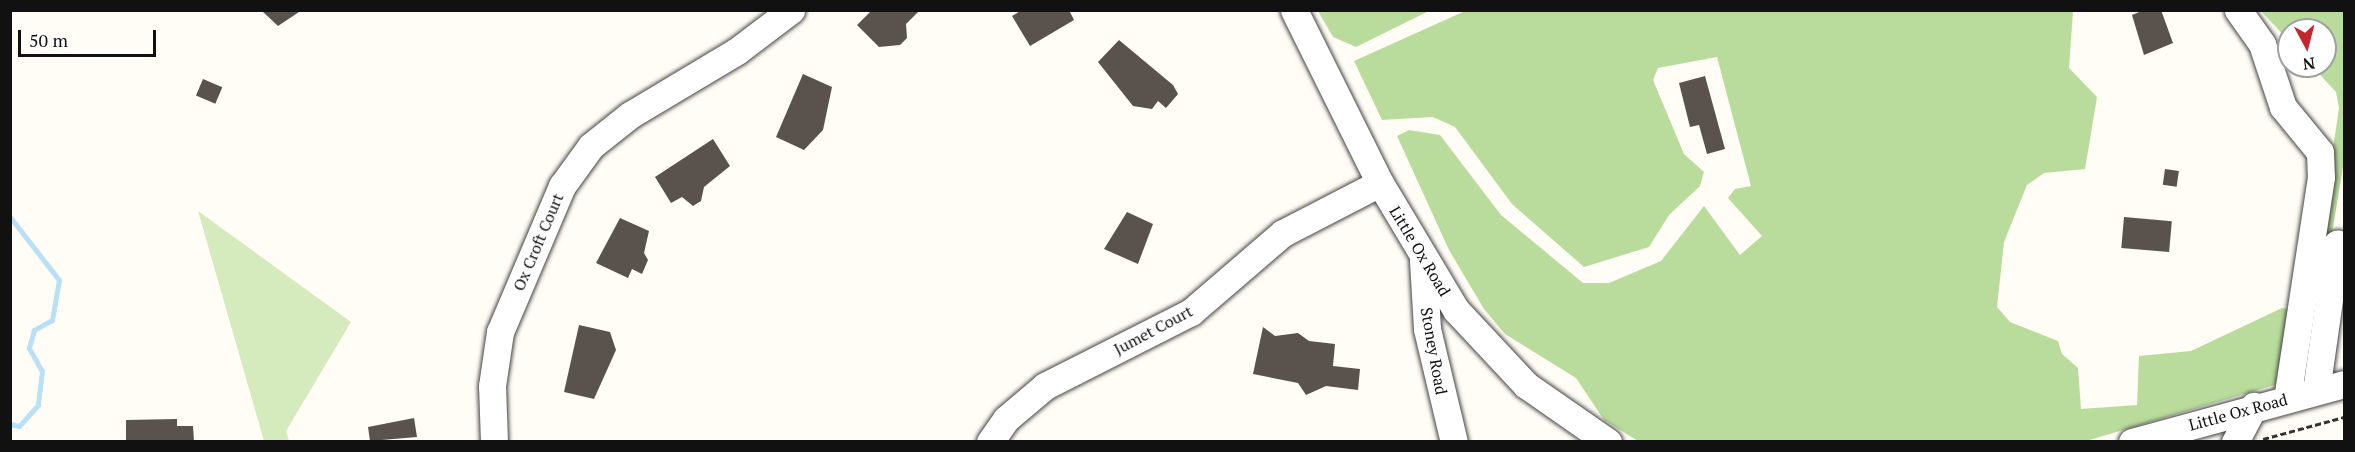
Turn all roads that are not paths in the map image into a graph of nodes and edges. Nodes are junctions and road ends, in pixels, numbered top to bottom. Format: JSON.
{"nodes":[{"id":1,"x":791,"y":10,"type":"edge"},
{"id":2,"x":1294,"y":10,"type":"edge"},
{"id":3,"x":2238,"y":10,"type":"edge"},
{"id":4,"x":1380,"y":183,"type":"junction"},
{"id":5,"x":2337,"y":243,"type":"dead end"},
{"id":6,"x":1423,"y":260,"type":"junction"},
{"id":7,"x":2344,"y":384,"type":"edge"},
{"id":8,"x":2316,"y":391,"type":"junction"},
{"id":9,"x":2287,"y":398,"type":"junction"},
{"id":10,"x":2254,"y":406,"type":"junction"},
{"id":11,"x":494,"y":441,"type":"edge"},
{"id":12,"x":990,"y":441,"type":"edge"},
{"id":13,"x":1454,"y":441,"type":"edge"},
{"id":14,"x":1608,"y":441,"type":"edge"},
{"id":15,"x":2132,"y":441,"type":"edge"},
{"id":16,"x":2235,"y":441,"type":"edge"}],
"edges":[{"from":1,"to":11,"type":"street","name":"Ox Croft Court"},
{"from":2,"to":4,"type":"street","name":"Little Ox Road"},
{"from":3,"to":9,"type":"street"},
{"from":4,"to":6,"type":"street","name":"Little Ox Road"},
{"from":4,"to":12,"type":"street","name":"Jumet Court"},
{"from":5,"to":8,"type":"street"},
{"from":6,"to":13,"type":"street","name":"Stoney Road"},
{"from":6,"to":14,"type":"street","name":"Little Ox Road"},
{"from":7,"to":8,"type":"street","name":"Little Ox Road"},
{"from":8,"to":9,"type":"street","name":"Little Ox Road"},
{"from":9,"to":10,"type":"street","name":"Little Ox Road"},
{"from":10,"to":15,"type":"street","name":"Little Ox Road"},
{"from":10,"to":16,"type":"street"}]}
